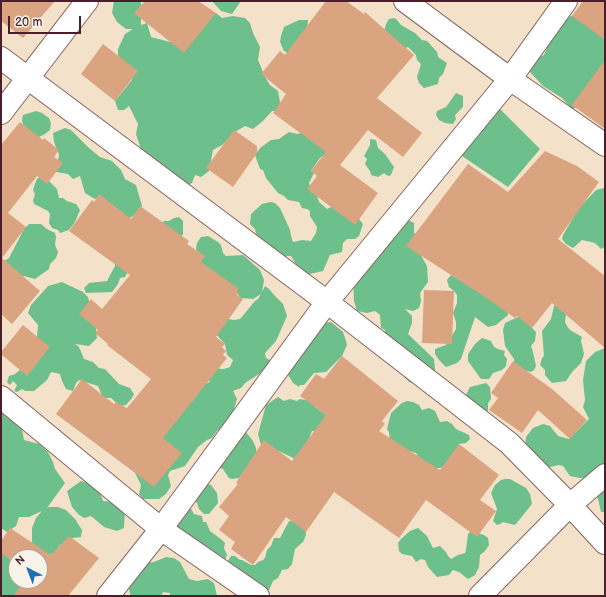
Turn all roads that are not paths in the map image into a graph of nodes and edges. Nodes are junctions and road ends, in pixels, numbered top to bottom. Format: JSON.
{"nodes":[{"id":1,"x":87,"y":1,"type":"edge"},
{"id":2,"x":405,"y":1,"type":"edge"},
{"id":3,"x":566,"y":1,"type":"edge"},
{"id":4,"x":1,"y":58,"type":"edge"},
{"id":5,"x":28,"y":79,"type":"junction"},
{"id":6,"x":510,"y":79,"type":"junction"},
{"id":7,"x":1,"y":113,"type":"edge"},
{"id":8,"x":605,"y":145,"type":"edge"},
{"id":9,"x":327,"y":302,"type":"junction"},
{"id":10,"x":1,"y":397,"type":"edge"},
{"id":11,"x":605,"y":475,"type":"edge"},
{"id":12,"x":570,"y":505,"type":"junction"},
{"id":13,"x":161,"y":529,"type":"junction"},
{"id":14,"x":605,"y":543,"type":"edge"},
{"id":15,"x":108,"y":596,"type":"edge"},
{"id":16,"x":258,"y":596,"type":"edge"},
{"id":17,"x":480,"y":596,"type":"edge"}],
"edges":[{"from":1,"to":5,"type":"street"},
{"from":2,"to":6,"type":"street"},
{"from":3,"to":6,"type":"street"},
{"from":4,"to":5,"type":"street"},
{"from":5,"to":7,"type":"street"},
{"from":5,"to":9,"type":"street"},
{"from":6,"to":8,"type":"street"},
{"from":6,"to":9,"type":"street"},
{"from":9,"to":12,"type":"street"},
{"from":9,"to":13,"type":"street"},
{"from":10,"to":13,"type":"street"},
{"from":11,"to":12,"type":"street"},
{"from":12,"to":14,"type":"street"},
{"from":12,"to":17,"type":"street"},
{"from":13,"to":15,"type":"street"},
{"from":13,"to":16,"type":"street"}]}
